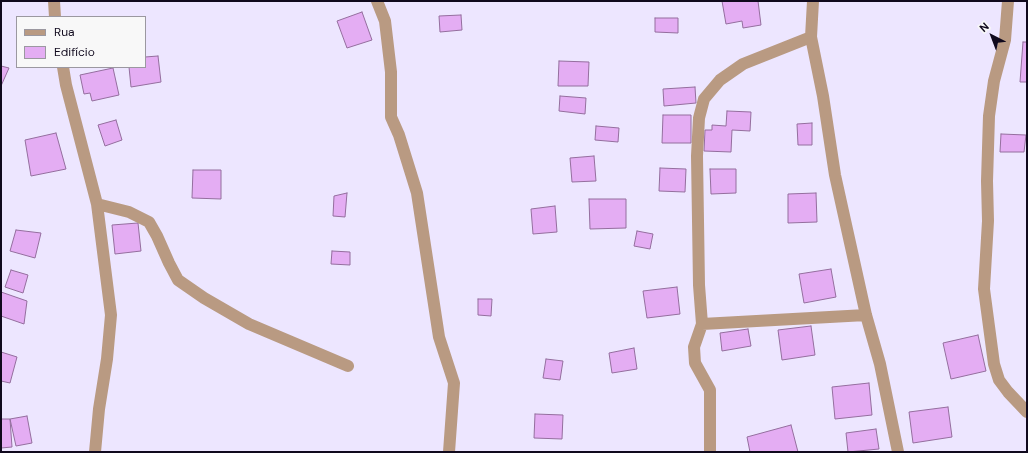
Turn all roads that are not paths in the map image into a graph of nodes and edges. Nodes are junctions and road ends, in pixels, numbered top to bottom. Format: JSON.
{"nodes":[{"id":1,"x":54,"y":1,"type":"edge"},
{"id":2,"x":377,"y":1,"type":"edge"},
{"id":3,"x":814,"y":1,"type":"edge"},
{"id":4,"x":1008,"y":1,"type":"edge"},
{"id":5,"x":56,"y":16,"type":"edge"},
{"id":6,"x":811,"y":37,"type":"junction"},
{"id":7,"x":63,"y":68,"type":"edge"},
{"id":8,"x":97,"y":204,"type":"junction"},
{"id":9,"x":866,"y":315,"type":"junction"},
{"id":10,"x":702,"y":324,"type":"junction"},
{"id":11,"x":348,"y":366,"type":"dead end"},
{"id":12,"x":1027,"y":412,"type":"edge"},
{"id":13,"x":95,"y":452,"type":"edge"},
{"id":14,"x":449,"y":452,"type":"edge"},
{"id":15,"x":710,"y":452,"type":"edge"},
{"id":16,"x":898,"y":452,"type":"edge"}],
"edges":[{"from":1,"to":5,"type":"street"},
{"from":2,"to":14,"type":"street"},
{"from":3,"to":6,"type":"street"},
{"from":4,"to":12,"type":"street"},
{"from":6,"to":9,"type":"street"},
{"from":6,"to":10,"type":"street"},
{"from":7,"to":8,"type":"street"},
{"from":8,"to":11,"type":"street"},
{"from":8,"to":13,"type":"street"},
{"from":9,"to":10,"type":"street"},
{"from":9,"to":16,"type":"street"},
{"from":10,"to":15,"type":"street"}]}
